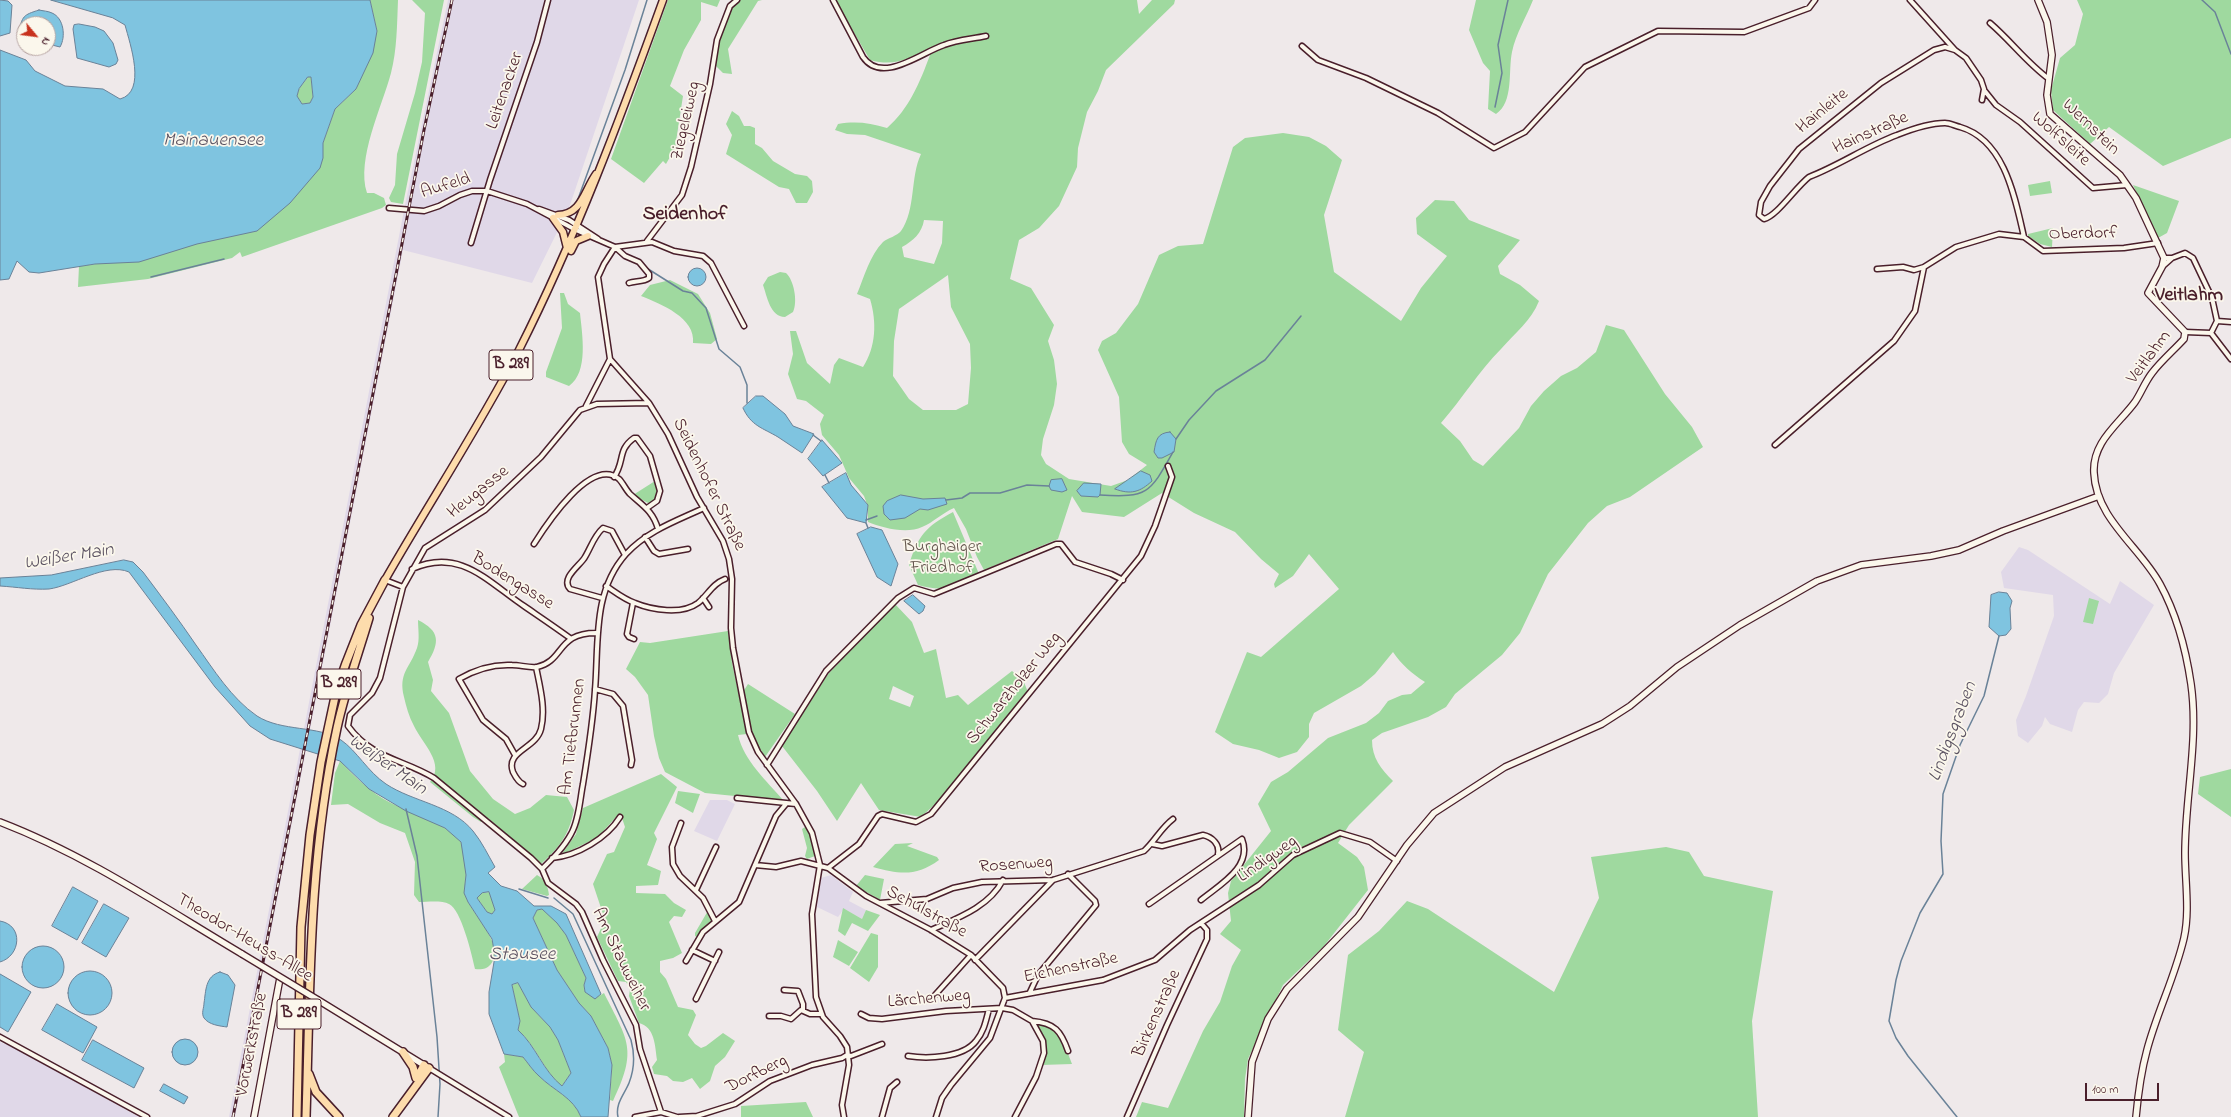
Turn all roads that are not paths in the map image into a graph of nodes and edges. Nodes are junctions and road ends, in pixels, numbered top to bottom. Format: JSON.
{"nodes":[{"id":1,"x":548,"y":0,"type":"edge"},
{"id":2,"x":663,"y":0,"type":"edge"},
{"id":3,"x":737,"y":0,"type":"edge"},
{"id":4,"x":833,"y":0,"type":"edge"},
{"id":5,"x":1815,"y":0,"type":"edge"},
{"id":6,"x":1910,"y":0,"type":"edge"},
{"id":7,"x":2038,"y":0,"type":"edge"},
{"id":8,"x":1990,"y":23,"type":"dead end"},
{"id":9,"x":986,"y":36,"type":"dead end"},
{"id":10,"x":1302,"y":46,"type":"dead end"},
{"id":11,"x":1955,"y":50,"type":"junction"},
{"id":12,"x":2049,"y":79,"type":"junction"},
{"id":13,"x":1984,"y":89,"type":"junction"},
{"id":14,"x":1982,"y":100,"type":"dead end"},
{"id":15,"x":603,"y":164,"type":"junction"},
{"id":16,"x":1827,"y":170,"type":"joint"},
{"id":17,"x":2128,"y":185,"type":"junction"},
{"id":18,"x":487,"y":191,"type":"junction"},
{"id":19,"x":389,"y":208,"type":"dead end"},
{"id":20,"x":555,"y":216,"type":"junction"},
{"id":21,"x":577,"y":228,"type":"junction"},
{"id":22,"x":588,"y":236,"type":"junction"},
{"id":23,"x":2024,"y":237,"type":"junction"},
{"id":24,"x":599,"y":239,"type":"junction"},
{"id":25,"x":647,"y":241,"type":"junction"},
{"id":26,"x":472,"y":243,"type":"dead end"},
{"id":27,"x":2159,"y":243,"type":"junction"},
{"id":28,"x":615,"y":247,"type":"junction"},
{"id":29,"x":567,"y":249,"type":"junction"},
{"id":30,"x":564,"y":257,"type":"junction"},
{"id":31,"x":2164,"y":258,"type":"junction"},
{"id":32,"x":2172,"y":258,"type":"junction"},
{"id":33,"x":1924,"y":267,"type":"junction"},
{"id":34,"x":2162,"y":267,"type":"junction"},
{"id":35,"x":1877,"y":269,"type":"dead end"},
{"id":36,"x":629,"y":283,"type":"dead end"},
{"id":37,"x":2217,"y":321,"type":"junction"},
{"id":38,"x":2231,"y":322,"type":"edge"},
{"id":39,"x":744,"y":326,"type":"dead end"},
{"id":40,"x":2185,"y":332,"type":"junction"},
{"id":41,"x":2211,"y":333,"type":"junction"},
{"id":42,"x":610,"y":359,"type":"junction"},
{"id":43,"x":2231,"y":359,"type":"edge"},
{"id":44,"x":649,"y":403,"type":"junction"},
{"id":45,"x":586,"y":406,"type":"junction"},
{"id":46,"x":1775,"y":445,"type":"dead end"},
{"id":47,"x":1168,"y":466,"type":"dead end"},
{"id":48,"x":614,"y":477,"type":"junction"},
{"id":49,"x":2099,"y":496,"type":"junction"},
{"id":50,"x":647,"y":508,"type":"junction"},
{"id":51,"x":704,"y":508,"type":"junction"},
{"id":52,"x":658,"y":529,"type":"junction"},
{"id":53,"x":645,"y":537,"type":"junction"},
{"id":54,"x":534,"y":544,"type":"dead end"},
{"id":55,"x":688,"y":549,"type":"dead end"},
{"id":56,"x":625,"y":555,"type":"junction"},
{"id":57,"x":412,"y":569,"type":"junction"},
{"id":58,"x":725,"y":579,"type":"dead end"},
{"id":59,"x":385,"y":580,"type":"junction"},
{"id":60,"x":1122,"y":580,"type":"junction"},
{"id":61,"x":606,"y":586,"type":"junction"},
{"id":62,"x":403,"y":587,"type":"junction"},
{"id":63,"x":602,"y":598,"type":"junction"},
{"id":64,"x":703,"y":598,"type":"junction"},
{"id":65,"x":633,"y":603,"type":"junction"},
{"id":66,"x":372,"y":605,"type":"junction"},
{"id":67,"x":709,"y":608,"type":"dead end"},
{"id":68,"x":598,"y":633,"type":"junction"},
{"id":69,"x":570,"y":638,"type":"junction"},
{"id":70,"x":634,"y":639,"type":"dead end"},
{"id":71,"x":536,"y":667,"type":"junction"},
{"id":72,"x":595,"y":689,"type":"junction"},
{"id":73,"x":515,"y":754,"type":"junction"},
{"id":74,"x":631,"y":765,"type":"dead end"},
{"id":75,"x":767,"y":765,"type":"junction"},
{"id":76,"x":422,"y":771,"type":"joint"},
{"id":77,"x":523,"y":784,"type":"dead end"},
{"id":78,"x":737,"y":798,"type":"dead end"},
{"id":79,"x":786,"y":804,"type":"junction"},
{"id":80,"x":796,"y":804,"type":"junction"},
{"id":81,"x":620,"y":817,"type":"dead end"},
{"id":82,"x":1173,"y":819,"type":"dead end"},
{"id":83,"x":0,"y":822,"type":"edge"},
{"id":84,"x":681,"y":823,"type":"dead end"},
{"id":85,"x":1152,"y":844,"type":"junction"},
{"id":86,"x":716,"y":847,"type":"dead end"},
{"id":87,"x":1218,"y":854,"type":"junction"},
{"id":88,"x":552,"y":858,"type":"junction"},
{"id":89,"x":1397,"y":861,"type":"junction"},
{"id":90,"x":754,"y":865,"type":"junction"},
{"id":91,"x":820,"y":865,"type":"junction"},
{"id":92,"x":828,"y":868,"type":"junction"},
{"id":93,"x":542,"y":869,"type":"junction"},
{"id":94,"x":1068,"y":874,"type":"junction"},
{"id":95,"x":1003,"y":880,"type":"junction"},
{"id":96,"x":1053,"y":880,"type":"junction"},
{"id":97,"x":696,"y":890,"type":"junction"},
{"id":98,"x":1201,"y":900,"type":"dead end"},
{"id":99,"x":878,"y":903,"type":"junction"},
{"id":100,"x":1150,"y":904,"type":"dead end"},
{"id":101,"x":716,"y":921,"type":"junction"},
{"id":102,"x":1201,"y":923,"type":"junction"},
{"id":103,"x":931,"y":930,"type":"junction"},
{"id":104,"x":692,"y":950,"type":"junction"},
{"id":105,"x":719,"y":952,"type":"dead end"},
{"id":106,"x":971,"y":955,"type":"junction"},
{"id":107,"x":975,"y":960,"type":"junction"},
{"id":108,"x":686,"y":961,"type":"dead end"},
{"id":109,"x":715,"y":961,"type":"junction"},
{"id":110,"x":280,"y":978,"type":"junction"},
{"id":111,"x":784,"y":990,"type":"dead end"},
{"id":112,"x":1030,"y":992,"type":"junction"},
{"id":113,"x":936,"y":996,"type":"dead end"},
{"id":114,"x":1005,"y":998,"type":"junction"},
{"id":115,"x":696,"y":999,"type":"dead end"},
{"id":116,"x":1002,"y":1008,"type":"junction"},
{"id":117,"x":989,"y":1009,"type":"junction"},
{"id":118,"x":803,"y":1010,"type":"junction"},
{"id":119,"x":821,"y":1014,"type":"junction"},
{"id":120,"x":861,"y":1014,"type":"dead end"},
{"id":121,"x":769,"y":1016,"type":"dead end"},
{"id":122,"x":1032,"y":1021,"type":"junction"},
{"id":123,"x":0,"y":1037,"type":"edge"},
{"id":124,"x":882,"y":1044,"type":"dead end"},
{"id":125,"x":1068,"y":1051,"type":"dead end"},
{"id":126,"x":402,"y":1052,"type":"junction"},
{"id":127,"x":847,"y":1055,"type":"junction"},
{"id":128,"x":908,"y":1056,"type":"dead end"},
{"id":129,"x":426,"y":1067,"type":"junction"},
{"id":130,"x":307,"y":1070,"type":"junction"},
{"id":131,"x":416,"y":1078,"type":"junction"},
{"id":132,"x":896,"y":1082,"type":"dead end"},
{"id":133,"x":414,"y":1087,"type":"junction"},
{"id":134,"x":661,"y":1112,"type":"junction"},
{"id":135,"x":147,"y":1117,"type":"edge"},
{"id":136,"x":254,"y":1117,"type":"edge"},
{"id":137,"x":297,"y":1117,"type":"edge"},
{"id":138,"x":306,"y":1117,"type":"edge"},
{"id":139,"x":339,"y":1117,"type":"edge"},
{"id":140,"x":394,"y":1117,"type":"edge"},
{"id":141,"x":509,"y":1117,"type":"edge"},
{"id":142,"x":635,"y":1117,"type":"edge"},
{"id":143,"x":678,"y":1117,"type":"edge"},
{"id":144,"x":844,"y":1117,"type":"edge"},
{"id":145,"x":882,"y":1117,"type":"edge"},
{"id":146,"x":936,"y":1117,"type":"edge"},
{"id":147,"x":1015,"y":1117,"type":"edge"},
{"id":148,"x":1127,"y":1117,"type":"edge"},
{"id":149,"x":1248,"y":1117,"type":"edge"},
{"id":150,"x":2136,"y":1117,"type":"edge"}],
"edges":[{"from":1,"to":18,"type":"street","name":"Leitenacker"},
{"from":2,"to":15,"type":"main road","number":"B 289"},
{"from":3,"to":25,"type":"street","name":"Ziegeleiweg"},
{"from":4,"to":9,"type":"street"},
{"from":5,"to":10,"type":"street"},
{"from":6,"to":11,"type":"street"},
{"from":7,"to":12,"type":"street","name":"Wernstein"},
{"from":8,"to":12,"type":"street"},
{"from":11,"to":13,"type":"street"},
{"from":11,"to":16,"type":"street","name":"Hainleite"},
{"from":12,"to":17,"type":"street","name":"Wernstein"},
{"from":13,"to":14,"type":"street"},
{"from":13,"to":17,"type":"street","name":"Wolfsleite"},
{"from":15,"to":20,"type":"main road"},
{"from":15,"to":21,"type":"main road","number":"B 289"},
{"from":16,"to":23,"type":"street","name":"Hainstraße"},
{"from":17,"to":27,"type":"street","name":"Wernstein"},
{"from":18,"to":19,"type":"street","name":"Aufeld"},
{"from":18,"to":20,"type":"street","name":"Aufeld"},
{"from":18,"to":26,"type":"street","name":"Aufeld"},
{"from":20,"to":21,"type":"street","name":"Aufeld"},
{"from":20,"to":29,"type":"main road"},
{"from":21,"to":22,"type":"street"},
{"from":21,"to":24,"type":"street"},
{"from":21,"to":29,"type":"main road","number":"B 289"},
{"from":22,"to":24,"type":"street"},
{"from":22,"to":30,"type":"main road"},
{"from":23,"to":27,"type":"street","name":"Oberdorf"},
{"from":23,"to":33,"type":"street","name":"Oberdorf"},
{"from":24,"to":28,"type":"street"},
{"from":25,"to":28,"type":"street"},
{"from":25,"to":39,"type":"street"},
{"from":27,"to":31,"type":"street"},
{"from":28,"to":36,"type":"street"},
{"from":28,"to":42,"type":"street"},
{"from":29,"to":30,"type":"main road","number":"B 289"},
{"from":30,"to":59,"type":"main road","number":"B 289"},
{"from":31,"to":32,"type":"street"},
{"from":31,"to":34,"type":"street","name":"Veitlahm"},
{"from":32,"to":34,"type":"street"},
{"from":32,"to":37,"type":"street"},
{"from":33,"to":35,"type":"street"},
{"from":33,"to":46,"type":"street"},
{"from":34,"to":40,"type":"street","name":"Veitlahm"},
{"from":37,"to":38,"type":"street"},
{"from":37,"to":41,"type":"street"},
{"from":40,"to":41,"type":"street"},
{"from":40,"to":49,"type":"street","name":"Veitlahm"},
{"from":41,"to":43,"type":"street"},
{"from":42,"to":44,"type":"street"},
{"from":42,"to":45,"type":"street"},
{"from":44,"to":45,"type":"street"},
{"from":44,"to":51,"type":"street","name":"Seidenhofer Straße"},
{"from":45,"to":57,"type":"street","name":"Heugasse"},
{"from":47,"to":60,"type":"street","name":"Schwarzholzer Weg"},
{"from":48,"to":50,"type":"street"},
{"from":48,"to":50,"type":"street"},
{"from":48,"to":54,"type":"street"},
{"from":49,"to":89,"type":"street"},
{"from":49,"to":150,"type":"street","name":"Veitlahm"},
{"from":50,"to":52,"type":"street"},
{"from":51,"to":52,"type":"street","name":"Am Tiefbrunnen"},
{"from":51,"to":75,"type":"street","name":"Seidenhofer Straße"},
{"from":52,"to":53,"type":"street","name":"Am Tiefbrunnen"},
{"from":53,"to":55,"type":"street"},
{"from":53,"to":56,"type":"street","name":"Am Tiefbrunnen"},
{"from":56,"to":61,"type":"street","name":"Am Tiefbrunnen"},
{"from":56,"to":63,"type":"street"},
{"from":57,"to":62,"type":"street","name":"Heugasse"},
{"from":57,"to":69,"type":"street","name":"Bodengasse"},
{"from":58,"to":64,"type":"street"},
{"from":59,"to":62,"type":"street"},
{"from":59,"to":66,"type":"highway","number":"B 289"},
{"from":60,"to":75,"type":"street"},
{"from":60,"to":92,"type":"street","name":"Schwarzholzer Weg"},
{"from":61,"to":63,"type":"street","name":"Am Tiefbrunnen"},
{"from":61,"to":65,"type":"street"},
{"from":62,"to":76,"type":"street","name":"Heugasse"},
{"from":63,"to":68,"type":"street","name":"Am Tiefbrunnen"},
{"from":64,"to":65,"type":"street"},
{"from":64,"to":67,"type":"street"},
{"from":65,"to":70,"type":"street"},
{"from":66,"to":130,"type":"highway","number":"B 289"},
{"from":66,"to":137,"type":"highway","number":"B 289"},
{"from":68,"to":69,"type":"street"},
{"from":68,"to":72,"type":"street","name":"Am Tiefbrunnen"},
{"from":69,"to":71,"type":"street"},
{"from":71,"to":73,"type":"street"},
{"from":71,"to":73,"type":"street"},
{"from":72,"to":74,"type":"street"},
{"from":72,"to":88,"type":"street","name":"Am Tiefbrunnen"},
{"from":73,"to":77,"type":"street"},
{"from":75,"to":80,"type":"street","name":"Seidenhofer Straße"},
{"from":76,"to":93,"type":"street","name":"Am Stauweiher"},
{"from":78,"to":79,"type":"street"},
{"from":79,"to":80,"type":"street"},
{"from":79,"to":90,"type":"street"},
{"from":80,"to":91,"type":"street","name":"Seidenhofer Straße"},
{"from":81,"to":88,"type":"street"},
{"from":82,"to":85,"type":"street","name":"Rosenweg"},
{"from":83,"to":110,"type":"street","name":"Theodor-Heuss-Allee","bridge":true},
{"from":84,"to":97,"type":"street"},
{"from":85,"to":87,"type":"street","name":"Rosenweg"},
{"from":85,"to":94,"type":"street","name":"Rosenweg"},
{"from":86,"to":97,"type":"street"},
{"from":87,"to":98,"type":"street"},
{"from":87,"to":100,"type":"street"},
{"from":88,"to":93,"type":"street","name":"Am Tiefbrunnen"},
{"from":89,"to":102,"type":"street","name":"Lindigweg"},
{"from":89,"to":149,"type":"street"},
{"from":90,"to":91,"type":"street","name":"Schulstraße"},
{"from":90,"to":101,"type":"street"},
{"from":91,"to":92,"type":"street","name":"Schulstraße"},
{"from":91,"to":119,"type":"street"},
{"from":92,"to":99,"type":"street","name":"Schulstraße"},
{"from":93,"to":134,"type":"street","name":"Am Stauweiher"},
{"from":94,"to":96,"type":"street","name":"Rosenweg"},
{"from":94,"to":112,"type":"street"},
{"from":95,"to":96,"type":"street","name":"Rosenweg"},
{"from":95,"to":99,"type":"street","name":"Rosenweg"},
{"from":95,"to":103,"type":"street"},
{"from":96,"to":107,"type":"street"},
{"from":97,"to":101,"type":"street"},
{"from":99,"to":103,"type":"street","name":"Schulstraße"},
{"from":101,"to":104,"type":"street"},
{"from":102,"to":112,"type":"street","name":"Eichenstraße"},
{"from":102,"to":148,"type":"street","name":"Birkenstraße"},
{"from":103,"to":106,"type":"street","name":"Schulstraße"},
{"from":104,"to":108,"type":"street"},
{"from":104,"to":109,"type":"street"},
{"from":105,"to":109,"type":"street"},
{"from":106,"to":107,"type":"street","name":"Schulstraße"},
{"from":106,"to":113,"type":"street"},
{"from":107,"to":114,"type":"street","name":"Schulstraße"},
{"from":109,"to":115,"type":"street"},
{"from":110,"to":126,"type":"street","name":"Theodor-Heuss-Allee","bridge":true},
{"from":110,"to":136,"type":"street","name":"Vorwerkstraße"},
{"from":111,"to":118,"type":"street"},
{"from":112,"to":114,"type":"street","name":"Eichenstraße"},
{"from":114,"to":116,"type":"street"},
{"from":116,"to":117,"type":"street","name":"Lärchenweg"},
{"from":116,"to":122,"type":"street"},
{"from":116,"to":146,"type":"street"},
{"from":117,"to":120,"type":"street","name":"Lärchenweg"},
{"from":117,"to":128,"type":"street"},
{"from":118,"to":119,"type":"street"},
{"from":118,"to":121,"type":"street"},
{"from":119,"to":127,"type":"street"},
{"from":122,"to":125,"type":"street"},
{"from":122,"to":147,"type":"street"},
{"from":123,"to":135,"type":"street"},
{"from":124,"to":127,"type":"street","name":"Dorfberg"},
{"from":126,"to":129,"type":"street","name":"Theodor-Heuss-Allee"},
{"from":126,"to":131,"type":"highway"},
{"from":127,"to":143,"type":"street","name":"Dorfberg"},
{"from":127,"to":144,"type":"street"},
{"from":129,"to":131,"type":"highway"},
{"from":129,"to":133,"type":"highway"},
{"from":129,"to":141,"type":"street","name":"Theodor-Heuss-Allee"},
{"from":130,"to":138,"type":"highway","number":"B 289"},
{"from":130,"to":139,"type":"highway"},
{"from":131,"to":133,"type":"highway"},
{"from":132,"to":145,"type":"street"},
{"from":133,"to":140,"type":"highway"},
{"from":134,"to":142,"type":"street","name":"Dorfberg"},
{"from":134,"to":143,"type":"street","name":"Dorfberg"}]}
